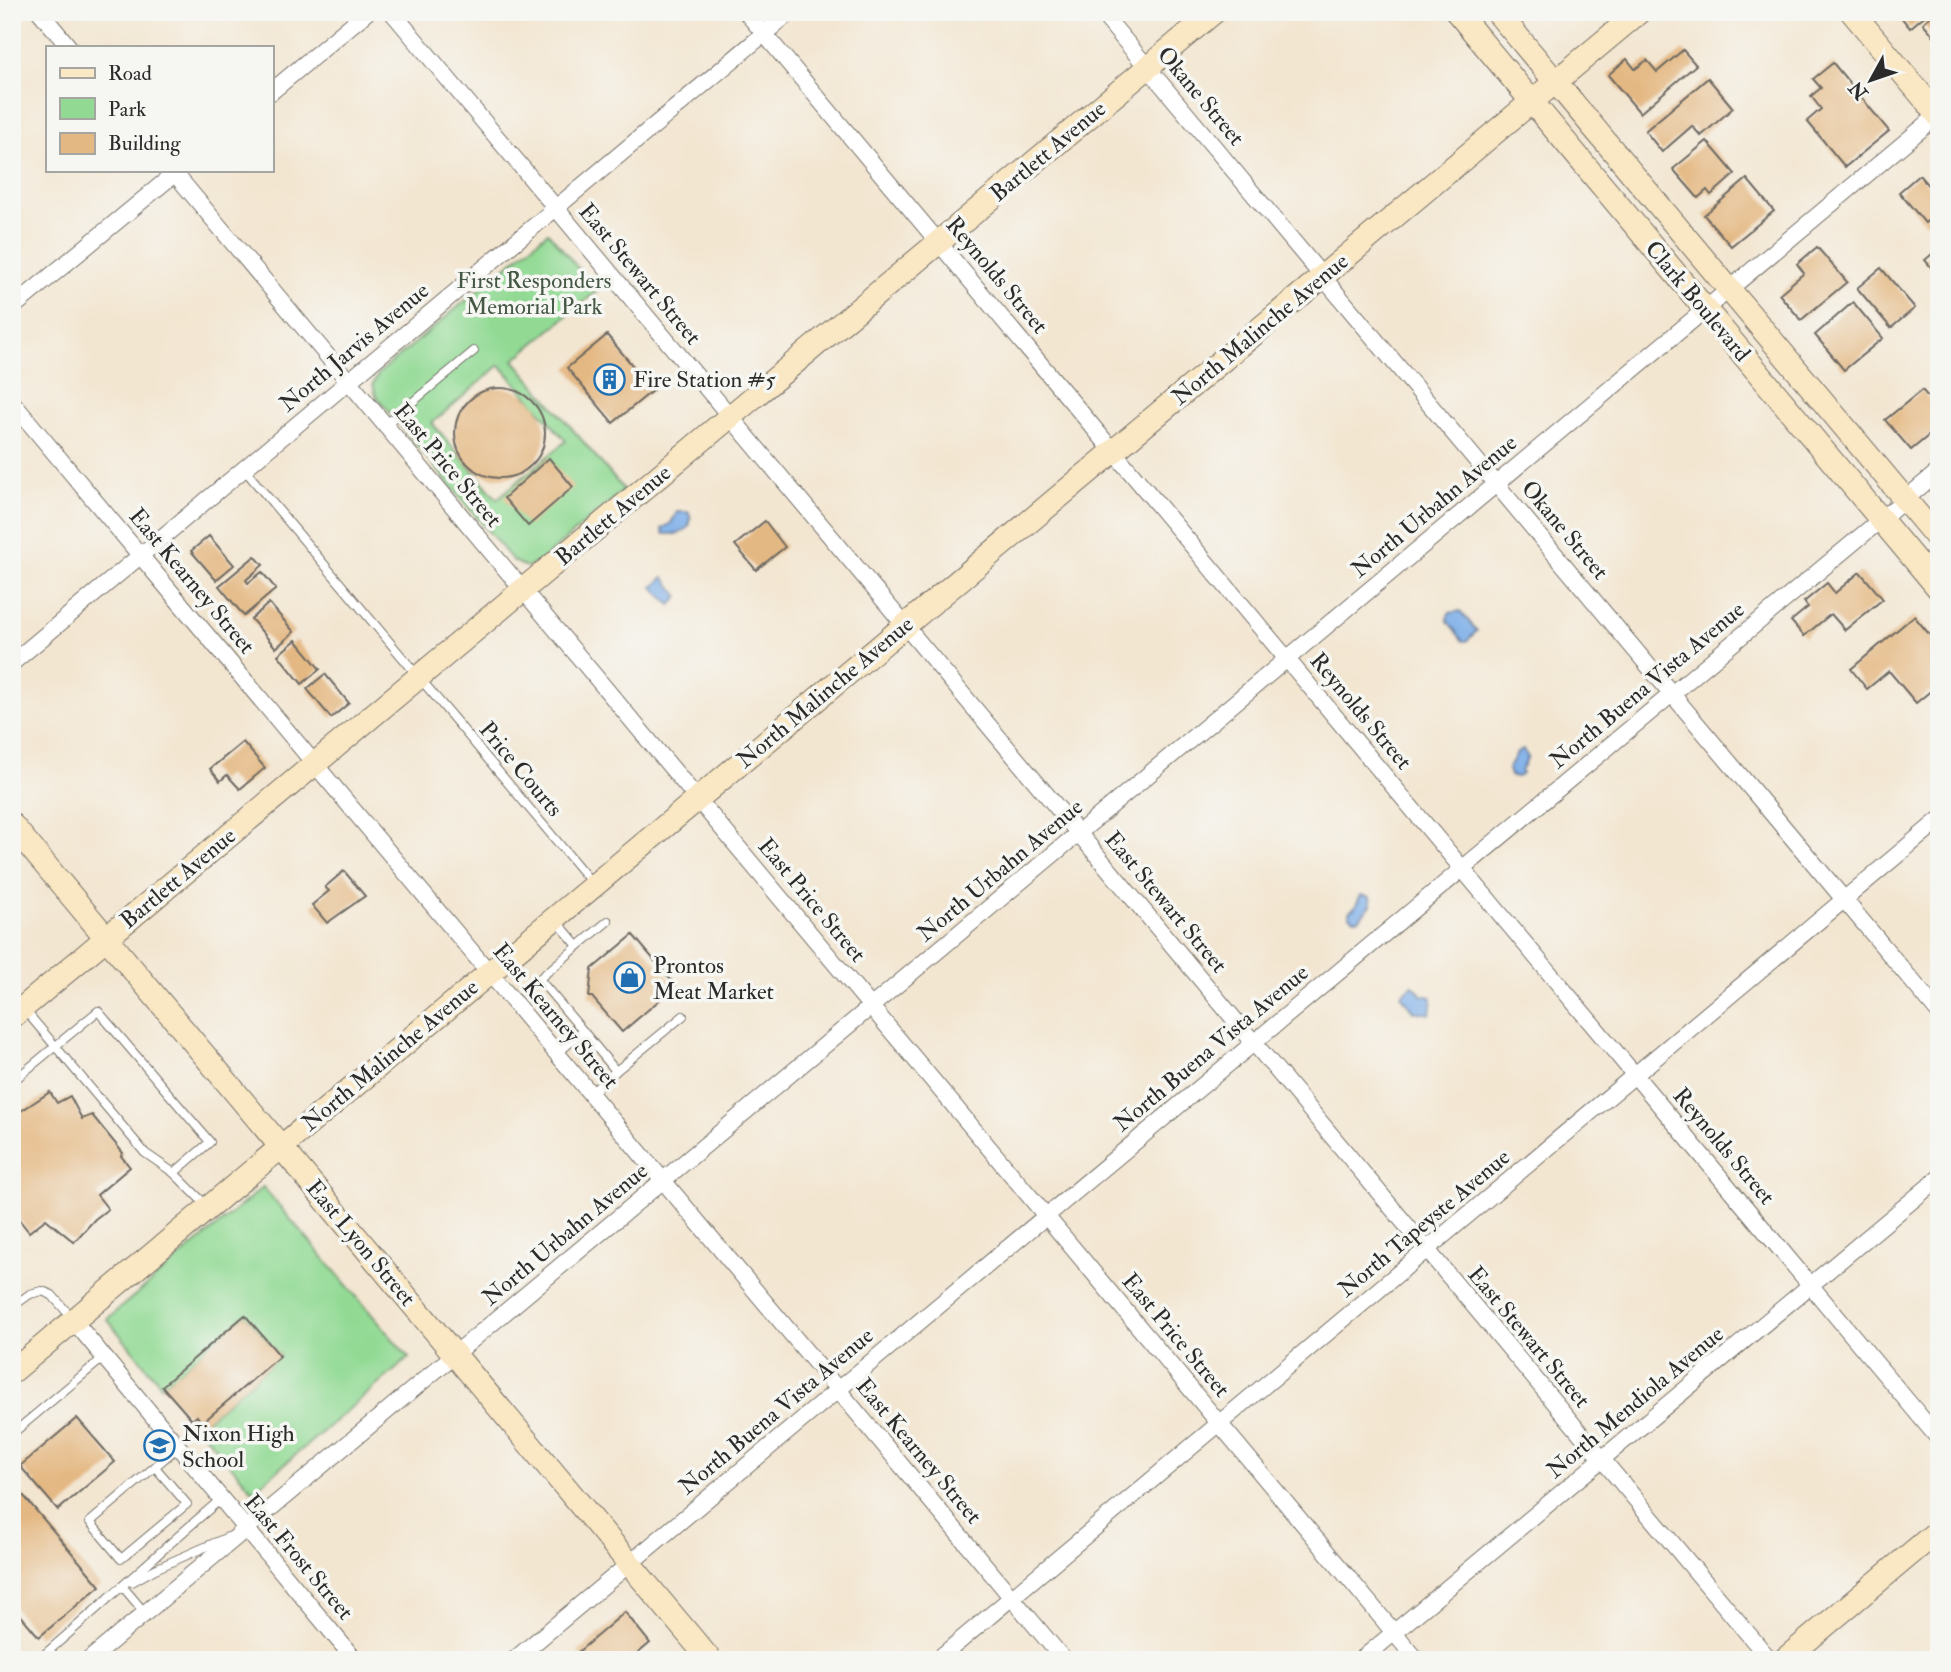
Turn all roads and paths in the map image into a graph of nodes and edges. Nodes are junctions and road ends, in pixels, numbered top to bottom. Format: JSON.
{"nodes":[{"id":1,"x":40,"y":12,"type":"edge"},
{"id":2,"x":367,"y":12,"type":"edge"},
{"id":3,"x":392,"y":12,"type":"edge"},
{"id":4,"x":746,"y":12,"type":"edge"},
{"id":5,"x":790,"y":12,"type":"edge"},
{"id":6,"x":1101,"y":12,"type":"edge"},
{"id":7,"x":1214,"y":12,"type":"edge"},
{"id":8,"x":1457,"y":12,"type":"edge"},
{"id":9,"x":1497,"y":12,"type":"edge"},
{"id":10,"x":1639,"y":12,"type":"edge"},
{"id":11,"x":1852,"y":12,"type":"edge"},
{"id":12,"x":764,"y":34,"type":"junction"},
{"id":13,"x":68,"y":46,"type":"edge"},
{"id":14,"x":1148,"y":68,"type":"junction"},
{"id":15,"x":1556,"y":82,"type":"junction"},
{"id":16,"x":273,"y":90,"type":"edge"},
{"id":17,"x":1532,"y":102,"type":"junction"},
{"id":18,"x":1938,"y":115,"type":"edge"},
{"id":19,"x":174,"y":172,"type":"edge"},
{"id":20,"x":176,"y":172,"type":"edge"},
{"id":21,"x":556,"y":208,"type":"junction"},
{"id":22,"x":940,"y":242,"type":"junction"},
{"id":23,"x":1323,"y":277,"type":"junction"},
{"id":24,"x":1729,"y":289,"type":"junction"},
{"id":25,"x":12,"y":309,"type":"edge"},
{"id":26,"x":1705,"y":309,"type":"junction"},
{"id":27,"x":474,"y":351,"type":"dead end"},
{"id":28,"x":349,"y":382,"type":"junction"},
{"id":29,"x":12,"y":402,"type":"edge"},
{"id":30,"x":730,"y":417,"type":"junction"},
{"id":31,"x":385,"y":425,"type":"junction"},
{"id":32,"x":1114,"y":451,"type":"junction"},
{"id":33,"x":244,"y":469,"type":"junction"},
{"id":34,"x":1939,"y":471,"type":"edge"},
{"id":35,"x":1496,"y":484,"type":"junction"},
{"id":36,"x":1905,"y":500,"type":"junction"},
{"id":37,"x":1881,"y":520,"type":"junction"},
{"id":38,"x":1939,"y":540,"type":"edge"},
{"id":39,"x":141,"y":555,"type":"junction"},
{"id":40,"x":1939,"y":589,"type":"edge"},
{"id":41,"x":523,"y":590,"type":"junction"},
{"id":42,"x":905,"y":626,"type":"junction"},
{"id":43,"x":1287,"y":659,"type":"junction"},
{"id":44,"x":12,"y":663,"type":"edge"},
{"id":45,"x":419,"y":677,"type":"junction"},
{"id":46,"x":1672,"y":694,"type":"junction"},
{"id":47,"x":315,"y":764,"type":"junction"},
{"id":48,"x":698,"y":799,"type":"junction"},
{"id":49,"x":1939,"y":820,"type":"edge"},
{"id":50,"x":12,"y":825,"type":"edge"},
{"id":51,"x":1078,"y":834,"type":"junction"},
{"id":52,"x":1462,"y":868,"type":"junction"},
{"id":53,"x":594,"y":885,"type":"junction"},
{"id":54,"x":1844,"y":900,"type":"junction"},
{"id":55,"x":555,"y":918,"type":"junction"},
{"id":56,"x":608,"y":921,"type":"dead end"},
{"id":57,"x":107,"y":939,"type":"junction"},
{"id":58,"x":578,"y":946,"type":"junction"},
{"id":59,"x":489,"y":972,"type":"junction"},
{"id":60,"x":871,"y":1007,"type":"junction"},
{"id":61,"x":18,"y":1012,"type":"edge"},
{"id":62,"x":1939,"y":1013,"type":"edge"},
{"id":63,"x":683,"y":1016,"type":"dead end"},
{"id":64,"x":583,"y":1031,"type":"junction"},
{"id":65,"x":1253,"y":1042,"type":"junction"},
{"id":66,"x":55,"y":1046,"type":"junction"},
{"id":67,"x":557,"y":1054,"type":"junction"},
{"id":68,"x":616,"y":1071,"type":"junction"},
{"id":69,"x":1635,"y":1075,"type":"junction"},
{"id":70,"x":12,"y":1082,"type":"edge"},
{"id":71,"x":591,"y":1093,"type":"junction"},
{"id":72,"x":281,"y":1146,"type":"junction"},
{"id":73,"x":174,"y":1173,"type":"junction"},
{"id":74,"x":1939,"y":1178,"type":"edge"},
{"id":75,"x":663,"y":1181,"type":"junction"},
{"id":76,"x":208,"y":1208,"type":"junction"},
{"id":77,"x":1046,"y":1215,"type":"junction"},
{"id":78,"x":1427,"y":1250,"type":"junction"},
{"id":79,"x":1810,"y":1285,"type":"junction"},
{"id":80,"x":12,"y":1307,"type":"edge"},
{"id":81,"x":74,"y":1321,"type":"junction"},
{"id":82,"x":455,"y":1355,"type":"junction"},
{"id":83,"x":103,"y":1358,"type":"junction"},
{"id":84,"x":12,"y":1372,"type":"edge"},
{"id":85,"x":837,"y":1389,"type":"junction"},
{"id":86,"x":1220,"y":1423,"type":"junction"},
{"id":87,"x":12,"y":1434,"type":"edge"},
{"id":88,"x":1939,"y":1439,"type":"edge"},
{"id":89,"x":178,"y":1447,"type":"junction"},
{"id":90,"x":1602,"y":1459,"type":"junction"},
{"id":91,"x":155,"y":1467,"type":"junction"},
{"id":92,"x":221,"y":1499,"type":"junction"},
{"id":93,"x":246,"y":1529,"type":"junction"},
{"id":94,"x":1939,"y":1530,"type":"edge"},
{"id":95,"x":629,"y":1563,"type":"junction"},
{"id":96,"x":123,"y":1587,"type":"junction"},
{"id":97,"x":1012,"y":1597,"type":"junction"},
{"id":98,"x":145,"y":1613,"type":"junction"},
{"id":99,"x":1394,"y":1632,"type":"junction"},
{"id":100,"x":38,"y":1660,"type":"edge"},
{"id":101,"x":89,"y":1660,"type":"edge"},
{"id":102,"x":355,"y":1660,"type":"edge"},
{"id":103,"x":514,"y":1660,"type":"edge"},
{"id":104,"x":710,"y":1660,"type":"edge"},
{"id":105,"x":937,"y":1660,"type":"edge"},
{"id":106,"x":1064,"y":1660,"type":"edge"},
{"id":107,"x":1361,"y":1660,"type":"edge"},
{"id":108,"x":1417,"y":1660,"type":"edge"},
{"id":109,"x":1770,"y":1660,"type":"edge"},
{"id":110,"x":1784,"y":1660,"type":"edge"}],
"edges":[{"from":1,"to":13,"type":"street"},
{"from":2,"to":16,"type":"street"},
{"from":3,"to":21,"type":"street","name":"East Stewart Street"},
{"from":4,"to":12,"type":"street","name":"Reynolds Street"},
{"from":5,"to":12,"type":"street","name":"North Jarvis Avenue"},
{"from":6,"to":14,"type":"street","name":"Okane Street"},
{"from":7,"to":14,"type":"main road","name":"Bartlett Avenue"},
{"from":8,"to":17,"type":"main road","name":"Clark Boulevard"},
{"from":9,"to":15,"type":"main road","name":"Clark Boulevard"},
{"from":10,"to":15,"type":"main road","name":"North Malinche Avenue"},
{"from":11,"to":18,"type":"main road"},
{"from":12,"to":21,"type":"street","name":"North Jarvis Avenue"},
{"from":12,"to":22,"type":"street","name":"Reynolds Street"},
{"from":14,"to":22,"type":"main road","name":"Bartlett Avenue"},
{"from":14,"to":23,"type":"street","name":"Okane Street"},
{"from":15,"to":17,"type":"main road","name":"North Malinche Avenue"},
{"from":15,"to":24,"type":"main road","name":"Clark Boulevard"},
{"from":17,"to":23,"type":"main road","name":"North Malinche Avenue"},
{"from":17,"to":26,"type":"main road","name":"Clark Boulevard"},
{"from":18,"to":24,"type":"street","name":"North Urbahn Avenue"},
{"from":19,"to":25,"type":"street"},
{"from":20,"to":28,"type":"street","name":"East Price Street"},
{"from":21,"to":28,"type":"street","name":"North Jarvis Avenue"},
{"from":21,"to":30,"type":"street","name":"East Stewart Street"},
{"from":22,"to":30,"type":"main road","name":"Bartlett Avenue"},
{"from":22,"to":32,"type":"street","name":"Reynolds Street"},
{"from":23,"to":32,"type":"main road","name":"North Malinche Avenue"},
{"from":23,"to":35,"type":"street","name":"Okane Street"},
{"from":24,"to":26,"type":"street","name":"North Urbahn Avenue"},
{"from":24,"to":36,"type":"main road","name":"Clark Boulevard"},
{"from":26,"to":35,"type":"street","name":"North Urbahn Avenue"},
{"from":26,"to":37,"type":"main road","name":"Clark Boulevard"},
{"from":27,"to":31,"type":"lane"},
{"from":28,"to":31,"type":"street","name":"East Price Street"},
{"from":28,"to":33,"type":"street","name":"North Jarvis Avenue"},
{"from":29,"to":39,"type":"street","name":"East Kearney Street"},
{"from":30,"to":41,"type":"main road","name":"Bartlett Avenue"},
{"from":30,"to":42,"type":"street","name":"East Stewart Street"},
{"from":31,"to":41,"type":"street","name":"East Price Street"},
{"from":32,"to":42,"type":"main road","name":"North Malinche Avenue"},
{"from":32,"to":43,"type":"street","name":"Reynolds Street"},
{"from":33,"to":39,"type":"street","name":"North Jarvis Avenue"},
{"from":33,"to":45,"type":"lane","name":"Price Courts"},
{"from":34,"to":36,"type":"street","name":"North Buena Vista Avenue"},
{"from":35,"to":43,"type":"street","name":"North Urbahn Avenue"},
{"from":35,"to":46,"type":"street","name":"Okane Street"},
{"from":36,"to":37,"type":"street","name":"North Buena Vista Avenue"},
{"from":36,"to":38,"type":"main road","name":"Clark Boulevard"},
{"from":37,"to":40,"type":"main road","name":"Clark Boulevard"},
{"from":37,"to":46,"type":"street","name":"North Buena Vista Avenue"},
{"from":39,"to":44,"type":"street","name":"North Jarvis Avenue"},
{"from":39,"to":47,"type":"street","name":"East Kearney Street"},
{"from":41,"to":45,"type":"main road","name":"Bartlett Avenue"},
{"from":41,"to":48,"type":"street","name":"East Price Street"},
{"from":42,"to":48,"type":"main road","name":"North Malinche Avenue"},
{"from":42,"to":51,"type":"street","name":"East Stewart Street"},
{"from":43,"to":51,"type":"street","name":"North Urbahn Avenue"},
{"from":43,"to":52,"type":"street","name":"Reynolds Street"},
{"from":45,"to":47,"type":"main road","name":"Bartlett Avenue"},
{"from":45,"to":53,"type":"lane","name":"Price Courts"},
{"from":46,"to":52,"type":"street","name":"North Buena Vista Avenue"},
{"from":46,"to":54,"type":"street","name":"Okane Street"},
{"from":47,"to":57,"type":"main road","name":"Bartlett Avenue"},
{"from":47,"to":59,"type":"street","name":"East Kearney Street"},
{"from":48,"to":53,"type":"main road","name":"North Malinche Avenue"},
{"from":48,"to":60,"type":"street","name":"East Price Street"},
{"from":49,"to":54,"type":"street","name":"North Tapeyste Avenue"},
{"from":50,"to":57,"type":"main road","name":"East Lyon Street"},
{"from":51,"to":60,"type":"street","name":"North Urbahn Avenue"},
{"from":51,"to":65,"type":"street","name":"East Stewart Street"},
{"from":52,"to":65,"type":"street","name":"North Buena Vista Avenue"},
{"from":52,"to":69,"type":"street","name":"Reynolds Street"},
{"from":53,"to":55,"type":"main road","name":"North Malinche Avenue"},
{"from":54,"to":62,"type":"street","name":"Okane Street"},
{"from":54,"to":69,"type":"street","name":"North Tapeyste Avenue"},
{"from":55,"to":58,"type":"lane"},
{"from":55,"to":59,"type":"main road","name":"North Malinche Avenue"},
{"from":56,"to":58,"type":"lane"},
{"from":57,"to":61,"type":"main road","name":"Bartlett Avenue"},
{"from":57,"to":72,"type":"main road","name":"East Lyon Street"},
{"from":58,"to":64,"type":"lane"},
{"from":59,"to":67,"type":"street","name":"East Kearney Street"},
{"from":59,"to":72,"type":"main road","name":"North Malinche Avenue"},
{"from":60,"to":75,"type":"street","name":"North Urbahn Avenue"},
{"from":60,"to":77,"type":"street","name":"East Price Street"},
{"from":61,"to":66,"type":"lane"},
{"from":63,"to":68,"type":"lane"},
{"from":64,"to":67,"type":"lane"},
{"from":64,"to":68,"type":"lane"},
{"from":65,"to":77,"type":"street","name":"North Buena Vista Avenue"},
{"from":65,"to":78,"type":"street","name":"East Stewart Street"},
{"from":66,"to":70,"type":"lane"},
{"from":66,"to":73,"type":"lane"},
{"from":66,"to":73,"type":"lane"},
{"from":67,"to":71,"type":"street","name":"East Kearney Street"},
{"from":68,"to":71,"type":"lane"},
{"from":69,"to":78,"type":"street","name":"North Tapeyste Avenue"},
{"from":69,"to":79,"type":"street","name":"Reynolds Street"},
{"from":71,"to":75,"type":"street","name":"East Kearney Street"},
{"from":72,"to":76,"type":"main road","name":"North Malinche Avenue"},
{"from":72,"to":82,"type":"main road","name":"East Lyon Street"},
{"from":73,"to":76,"type":"lane"},
{"from":74,"to":79,"type":"street","name":"North Mendiola Avenue"},
{"from":75,"to":82,"type":"street","name":"North Urbahn Avenue"},
{"from":75,"to":85,"type":"street","name":"East Kearney Street"},
{"from":76,"to":81,"type":"main road","name":"North Malinche Avenue"},
{"from":77,"to":85,"type":"street","name":"North Buena Vista Avenue"},
{"from":77,"to":86,"type":"street","name":"East Price Street"},
{"from":78,"to":86,"type":"street","name":"North Tapeyste Avenue"},
{"from":78,"to":90,"type":"street","name":"East Stewart Street"},
{"from":79,"to":88,"type":"street","name":"Reynolds Street"},
{"from":79,"to":90,"type":"street","name":"North Mendiola Avenue"},
{"from":80,"to":81,"type":"lane"},
{"from":81,"to":83,"type":"street","name":"East Frost Street"},
{"from":81,"to":84,"type":"main road","name":"North Malinche Avenue"},
{"from":82,"to":93,"type":"street","name":"North Urbahn Avenue"},
{"from":82,"to":95,"type":"main road","name":"East Lyon Street"},
{"from":83,"to":87,"type":"lane"},
{"from":83,"to":89,"type":"street","name":"East Frost Street"},
{"from":85,"to":95,"type":"street","name":"North Buena Vista Avenue"},
{"from":85,"to":97,"type":"street","name":"East Kearney Street"},
{"from":86,"to":97,"type":"street","name":"North Tapeyste Avenue"},
{"from":86,"to":99,"type":"street","name":"East Price Street"},
{"from":89,"to":91,"type":"lane"},
{"from":89,"to":92,"type":"street","name":"East Frost Street"},
{"from":90,"to":99,"type":"street","name":"North Mendiola Avenue"},
{"from":90,"to":109,"type":"street","name":"East Stewart Street"},
{"from":91,"to":91,"type":"lane"},
{"from":92,"to":93,"type":"street","name":"East Frost Street"},
{"from":92,"to":96,"type":"lane"},
{"from":93,"to":96,"type":"lane"},
{"from":93,"to":98,"type":"street","name":"North Urbahn Avenue"},
{"from":93,"to":102,"type":"street","name":"East Frost Street"},
{"from":94,"to":110,"type":"main road"},
{"from":95,"to":103,"type":"street","name":"North Buena Vista Avenue"},
{"from":95,"to":104,"type":"main road","name":"East Lyon Street"},
{"from":96,"to":98,"type":"lane"},
{"from":96,"to":100,"type":"lane"},
{"from":97,"to":105,"type":"street","name":"North Tapeyste Avenue"},
{"from":97,"to":106,"type":"street","name":"East Kearney Street"},
{"from":98,"to":101,"type":"street","name":"North Urbahn Avenue"},
{"from":99,"to":107,"type":"street","name":"North Mendiola Avenue"},
{"from":99,"to":108,"type":"street","name":"East Price Street"}]}
